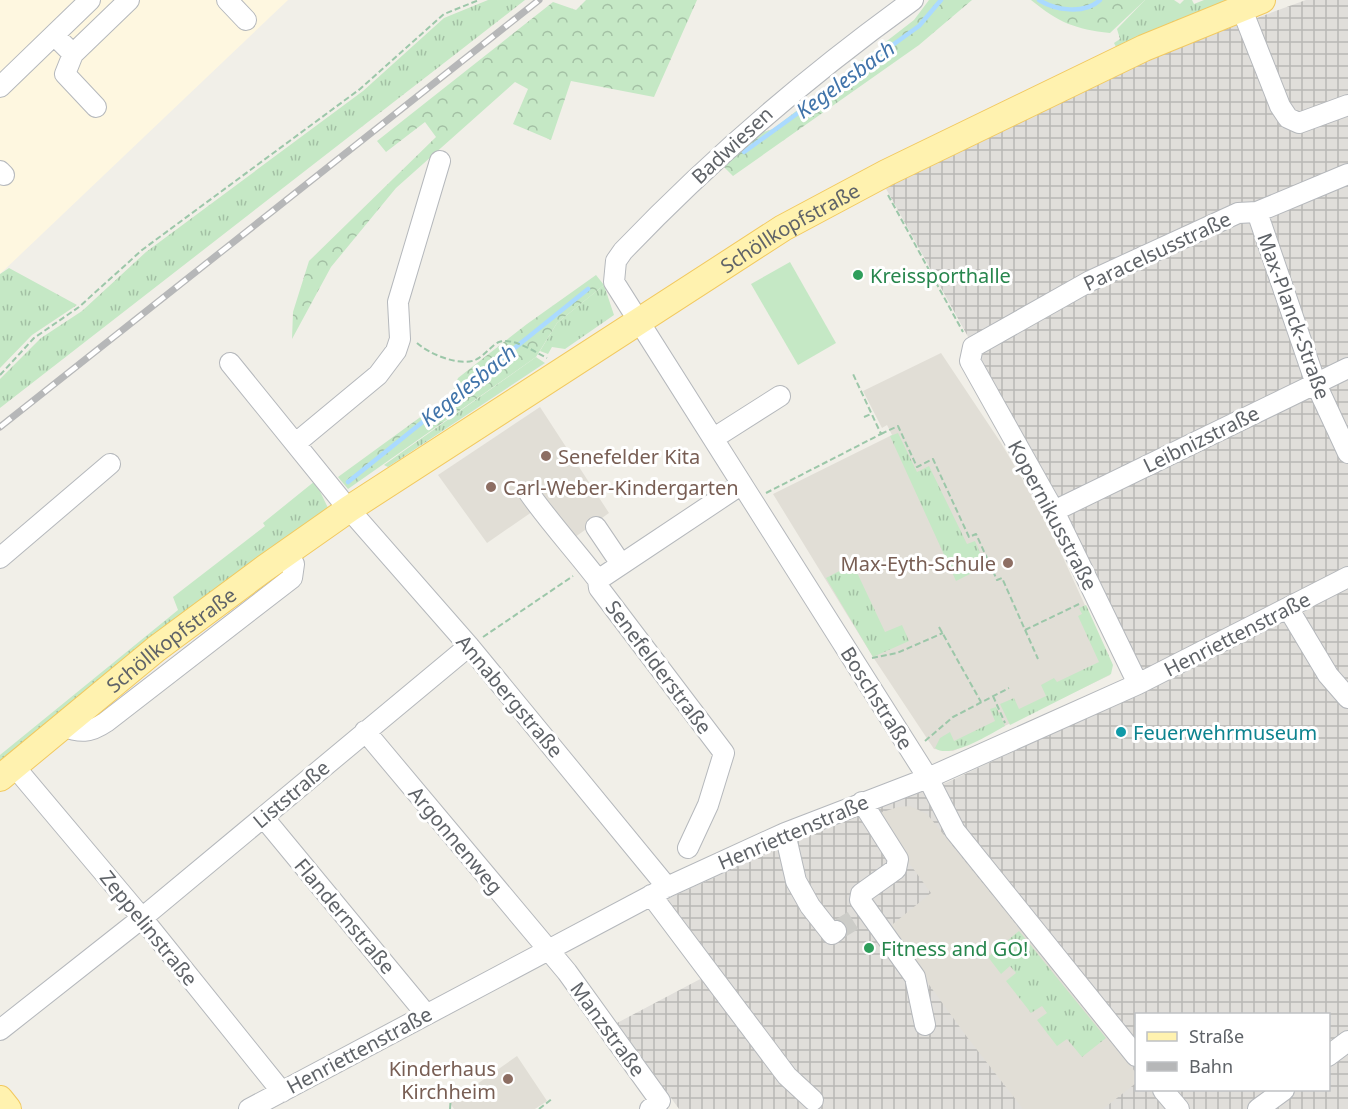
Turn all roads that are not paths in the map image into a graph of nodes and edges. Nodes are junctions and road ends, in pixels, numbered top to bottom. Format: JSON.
{"nodes":[{"id":1,"x":129,"y":0,"type":"edge"},
{"id":2,"x":227,"y":0,"type":"edge"},
{"id":3,"x":914,"y":0,"type":"edge"},
{"id":4,"x":88,"y":1,"type":"edge"},
{"id":5,"x":1251,"y":4,"type":"edge"},
{"id":6,"x":246,"y":20,"type":"dead end"},
{"id":7,"x":54,"y":35,"type":"junction"},
{"id":8,"x":73,"y":54,"type":"junction"},
{"id":9,"x":0,"y":87,"type":"edge"},
{"id":10,"x":1348,"y":105,"type":"edge"},
{"id":11,"x":96,"y":107,"type":"dead end"},
{"id":12,"x":440,"y":161,"type":"dead end"},
{"id":13,"x":1348,"y":174,"type":"edge"},
{"id":14,"x":1257,"y":212,"type":"junction"},
{"id":15,"x":641,"y":321,"type":"junction"},
{"id":16,"x":973,"y":347,"type":"joint"},
{"id":17,"x":230,"y":363,"type":"dead end"},
{"id":18,"x":1348,"y":368,"type":"edge"},
{"id":19,"x":1316,"y":384,"type":"junction"},
{"id":20,"x":780,"y":396,"type":"dead end"},
{"id":21,"x":714,"y":438,"type":"junction"},
{"id":22,"x":296,"y":443,"type":"junction"},
{"id":23,"x":1348,"y":453,"type":"edge"},
{"id":24,"x":110,"y":464,"type":"dead end"},
{"id":25,"x":747,"y":492,"type":"junction"},
{"id":26,"x":529,"y":493,"type":"dead end"},
{"id":27,"x":349,"y":509,"type":"junction"},
{"id":28,"x":1054,"y":511,"type":"junction"},
{"id":29,"x":596,"y":527,"type":"dead end"},
{"id":30,"x":0,"y":558,"type":"edge"},
{"id":31,"x":621,"y":564,"type":"junction"},
{"id":32,"x":593,"y":573,"type":"junction"},
{"id":33,"x":1348,"y":577,"type":"edge"},
{"id":34,"x":1288,"y":608,"type":"junction"},
{"id":35,"x":469,"y":646,"type":"junction"},
{"id":36,"x":1138,"y":684,"type":"junction"},
{"id":37,"x":1348,"y":698,"type":"edge"},
{"id":38,"x":365,"y":731,"type":"junction"},
{"id":39,"x":7,"y":772,"type":"edge"},
{"id":40,"x":928,"y":778,"type":"junction"},
{"id":41,"x":862,"y":802,"type":"junction"},
{"id":42,"x":264,"y":818,"type":"junction"},
{"id":43,"x":784,"y":833,"type":"junction"},
{"id":44,"x":688,"y":848,"type":"dead end"},
{"id":45,"x":659,"y":891,"type":"junction"},
{"id":46,"x":142,"y":918,"type":"junction"},
{"id":47,"x":836,"y":931,"type":"dead end"},
{"id":48,"x":547,"y":949,"type":"junction"},
{"id":49,"x":426,"y":1014,"type":"junction"},
{"id":50,"x":925,"y":1025,"type":"dead end"},
{"id":51,"x":0,"y":1030,"type":"edge"},
{"id":52,"x":1348,"y":1041,"type":"edge"},
{"id":53,"x":1135,"y":1054,"type":"edge"},
{"id":54,"x":1330,"y":1055,"type":"edge"},
{"id":55,"x":1165,"y":1091,"type":"edge"},
{"id":56,"x":1281,"y":1091,"type":"edge"},
{"id":57,"x":282,"y":1092,"type":"junction"},
{"id":58,"x":0,"y":1099,"type":"edge"},
{"id":59,"x":813,"y":1100,"type":"dead end"},
{"id":60,"x":8,"y":1109,"type":"edge"},
{"id":61,"x":249,"y":1109,"type":"edge"},
{"id":62,"x":650,"y":1109,"type":"edge"},
{"id":63,"x":1179,"y":1109,"type":"edge"},
{"id":64,"x":1258,"y":1109,"type":"edge"}],
"edges":[{"from":1,"to":8,"type":"street"},
{"from":2,"to":6,"type":"street"},
{"from":3,"to":15,"type":"street","name":"Badwiesen"},
{"from":4,"to":7,"type":"street"},
{"from":5,"to":10,"type":"street"},
{"from":5,"to":15,"type":"main road","name":"Schöllkopfstraße"},
{"from":7,"to":8,"type":"street"},
{"from":7,"to":9,"type":"street"},
{"from":8,"to":11,"type":"street"},
{"from":12,"to":22,"type":"street"},
{"from":13,"to":14,"type":"street","name":"Paracelsusstraße"},
{"from":14,"to":16,"type":"street","name":"Paracelsusstraße"},
{"from":14,"to":19,"type":"street","name":"Max-Planck-Straße"},
{"from":15,"to":21,"type":"street","name":"Boschstraße"},
{"from":15,"to":27,"type":"main road","name":"Schöllkopfstraße"},
{"from":16,"to":28,"type":"street","name":"Kopernikusstraße"},
{"from":17,"to":22,"type":"street"},
{"from":18,"to":19,"type":"street","name":"Leibnizstraße"},
{"from":19,"to":23,"type":"street","name":"Max-Planck-Straße"},
{"from":19,"to":28,"type":"street","name":"Leibnizstraße"},
{"from":20,"to":21,"type":"street"},
{"from":21,"to":25,"type":"street","name":"Boschstraße"},
{"from":22,"to":27,"type":"street"},
{"from":24,"to":30,"type":"street"},
{"from":25,"to":31,"type":"street","name":"Senefelderstraße"},
{"from":25,"to":40,"type":"street","name":"Boschstraße"},
{"from":26,"to":32,"type":"street"},
{"from":27,"to":35,"type":"street","name":"Annabergstraße"},
{"from":27,"to":39,"type":"main road","name":"Schöllkopfstraße"},
{"from":28,"to":36,"type":"street","name":"Kopernikusstraße"},
{"from":29,"to":31,"type":"street"},
{"from":31,"to":32,"type":"street","name":"Senefelderstraße"},
{"from":32,"to":44,"type":"street","name":"Senefelderstraße"},
{"from":33,"to":34,"type":"street","name":"Henriettenstraße"},
{"from":34,"to":36,"type":"street","name":"Henriettenstraße"},
{"from":34,"to":37,"type":"street"},
{"from":35,"to":38,"type":"street","name":"Liststraße"},
{"from":35,"to":45,"type":"street","name":"Annabergstraße"},
{"from":36,"to":40,"type":"street","name":"Henriettenstraße"},
{"from":38,"to":42,"type":"street","name":"Liststraße"},
{"from":38,"to":48,"type":"street","name":"Argonnenweg"},
{"from":39,"to":46,"type":"street","name":"Zeppelinstraße"},
{"from":40,"to":41,"type":"street","name":"Henriettenstraße"},
{"from":40,"to":53,"type":"street","name":"Boschstraße"},
{"from":41,"to":43,"type":"street","name":"Henriettenstraße"},
{"from":41,"to":50,"type":"street"},
{"from":42,"to":46,"type":"street","name":"Liststraße"},
{"from":42,"to":49,"type":"street","name":"Flandernstraße"},
{"from":43,"to":45,"type":"street","name":"Henriettenstraße"},
{"from":43,"to":47,"type":"street"},
{"from":45,"to":48,"type":"street","name":"Henriettenstraße"},
{"from":45,"to":59,"type":"street","name":"Annabergstraße"},
{"from":46,"to":51,"type":"street","name":"Liststraße"},
{"from":46,"to":57,"type":"street","name":"Zeppelinstraße"},
{"from":48,"to":49,"type":"street","name":"Henriettenstraße"},
{"from":48,"to":62,"type":"street","name":"Manzstraße"},
{"from":49,"to":57,"type":"street","name":"Henriettenstraße"},
{"from":52,"to":54,"type":"street"},
{"from":55,"to":63,"type":"street"},
{"from":56,"to":64,"type":"street"},
{"from":57,"to":61,"type":"street","name":"Henriettenstraße"},
{"from":58,"to":60,"type":"main road"}]}
